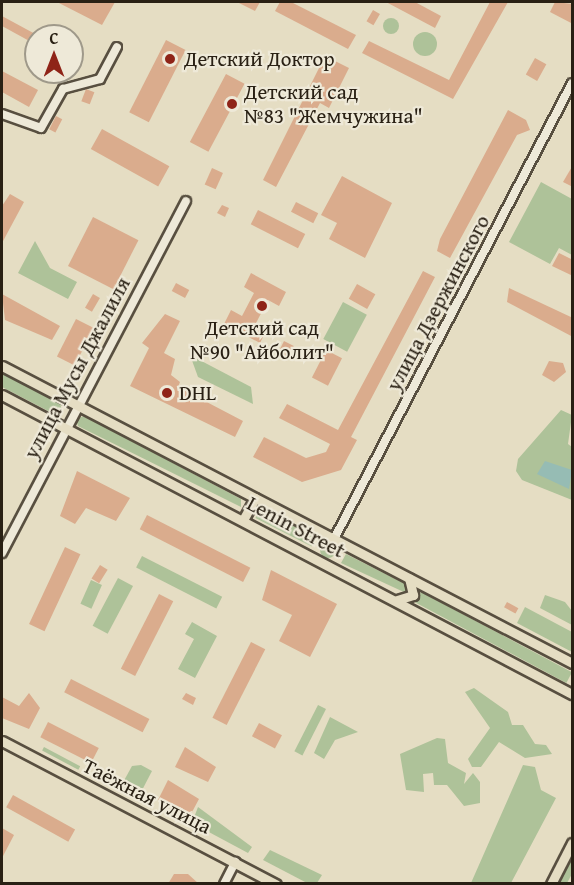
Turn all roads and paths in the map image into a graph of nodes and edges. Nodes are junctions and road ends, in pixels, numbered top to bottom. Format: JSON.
{"nodes":[{"id":1,"x":117,"y":47,"type":"dead end"},
{"id":2,"x":573,"y":83,"type":"edge"},
{"id":3,"x":2,"y":114,"type":"edge"},
{"id":4,"x":186,"y":201,"type":"dead end"},
{"id":5,"x":2,"y":366,"type":"edge"},
{"id":6,"x":2,"y":395,"type":"edge"},
{"id":7,"x":78,"y":405,"type":"junction"},
{"id":8,"x":65,"y":428,"type":"junction"},
{"id":9,"x":255,"y":498,"type":"junction"},
{"id":10,"x":243,"y":520,"type":"junction"},
{"id":11,"x":334,"y":539,"type":"junction"},
{"id":12,"x":2,"y":553,"type":"edge"},
{"id":13,"x":408,"y":577,"type":"junction"},
{"id":14,"x":397,"y":600,"type":"junction"},
{"id":15,"x":573,"y":663,"type":"edge"},
{"id":16,"x":573,"y":694,"type":"edge"},
{"id":17,"x":2,"y":741,"type":"edge"},
{"id":18,"x":573,"y":843,"type":"edge"},
{"id":19,"x":235,"y":862,"type":"junction"},
{"id":20,"x":224,"y":884,"type":"edge"},
{"id":21,"x":276,"y":884,"type":"edge"},
{"id":22,"x":551,"y":884,"type":"edge"}],
"edges":[{"from":1,"to":3,"type":"street"},
{"from":2,"to":11,"type":"street","name":"улица Дзержинского"},
{"from":4,"to":7,"type":"street","name":"улица Мусы Джалиля"},
{"from":5,"to":7,"type":"main road","name":"Lenin Street"},
{"from":6,"to":8,"type":"main road","name":"Lenin Street"},
{"from":7,"to":8,"type":"street","name":"улица Мусы Джалиля"},
{"from":7,"to":9,"type":"main road","name":"Lenin Street"},
{"from":8,"to":10,"type":"main road","name":"Lenin Street"},
{"from":8,"to":12,"type":"street","name":"улица Мусы Джалиля"},
{"from":9,"to":10,"type":"main road"},
{"from":9,"to":11,"type":"main road","name":"Lenin Street"},
{"from":10,"to":14,"type":"main road","name":"Lenin Street"},
{"from":11,"to":13,"type":"main road","name":"Lenin Street"},
{"from":13,"to":14,"type":"main road"},
{"from":13,"to":15,"type":"main road","name":"Lenin Street"},
{"from":14,"to":16,"type":"main road","name":"Lenin Street"},
{"from":17,"to":19,"type":"main road","name":"Таёжная улица"},
{"from":18,"to":22,"type":"main road"},
{"from":19,"to":20,"type":"street"},
{"from":19,"to":21,"type":"main road","name":"Таёжная улица"}]}
